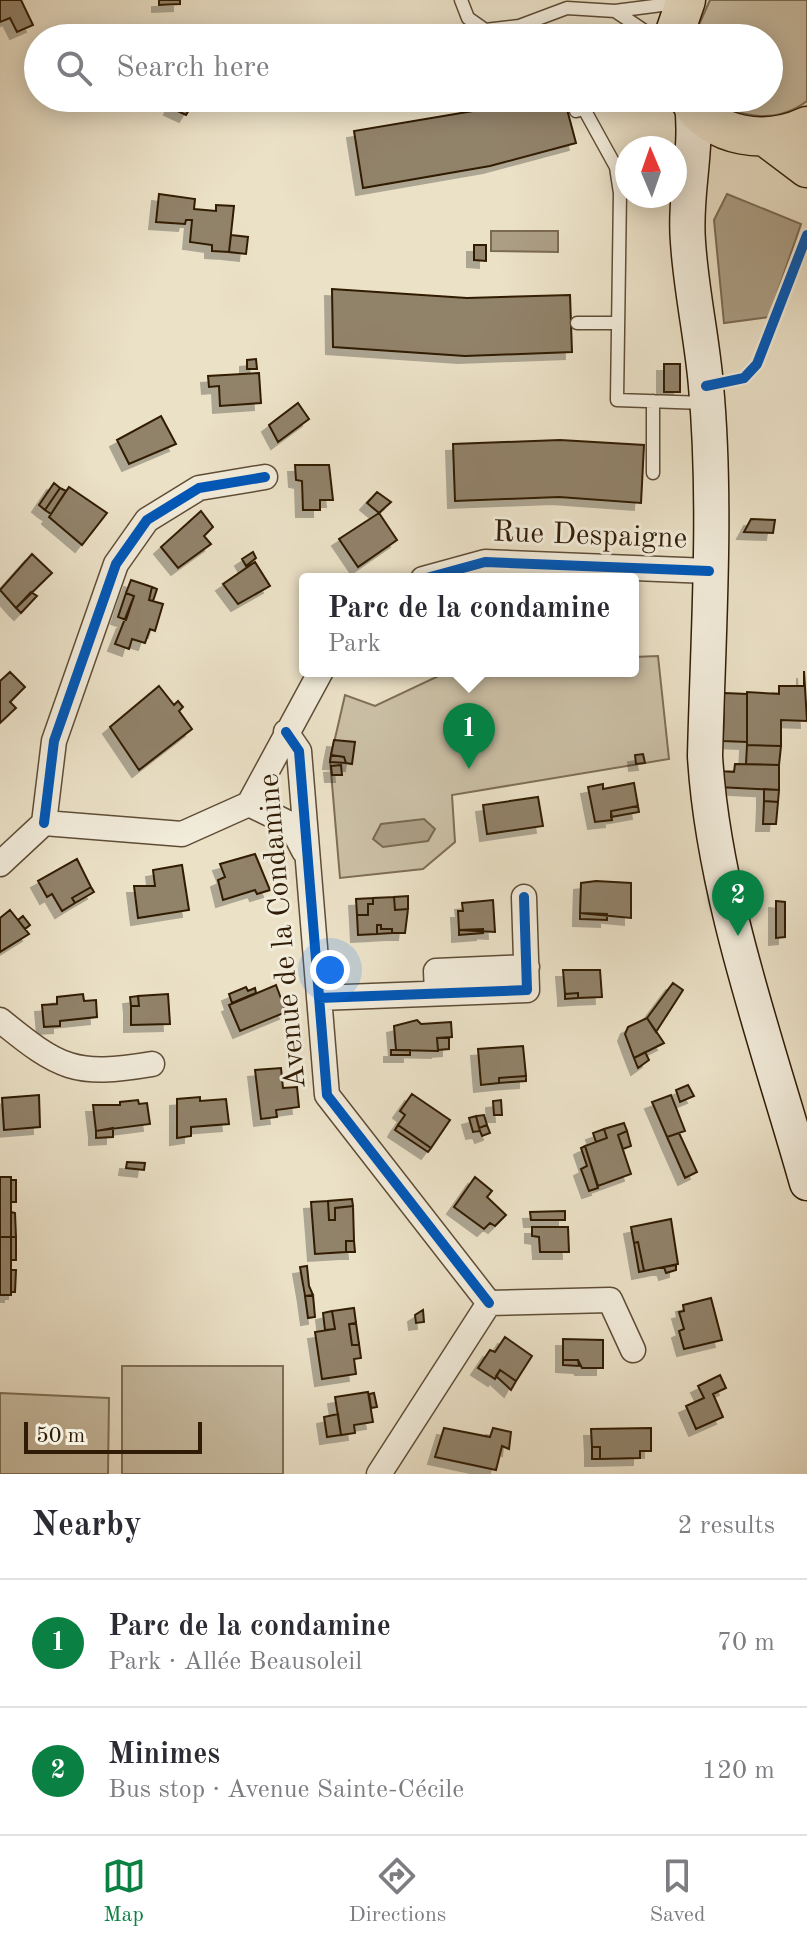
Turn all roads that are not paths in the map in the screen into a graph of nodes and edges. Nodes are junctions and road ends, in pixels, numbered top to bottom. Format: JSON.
{"nodes":[{"id":1,"x":461,"y":0,"type":"edge"},
{"id":2,"x":685,"y":1,"type":"edge"},
{"id":3,"x":564,"y":4,"type":"edge"},
{"id":4,"x":615,"y":11,"type":"junction"},
{"id":5,"x":476,"y":24,"type":"edge"},
{"id":6,"x":523,"y":24,"type":"edge"},
{"id":7,"x":634,"y":24,"type":"edge"},
{"id":8,"x":678,"y":24,"type":"edge"},
{"id":9,"x":586,"y":112,"type":"edge"},
{"id":10,"x":692,"y":112,"type":"edge"},
{"id":11,"x":700,"y":112,"type":"edge"},
{"id":12,"x":807,"y":126,"type":"edge"},
{"id":13,"x":755,"y":137,"type":"junction"},
{"id":14,"x":807,"y":168,"type":"edge"},
{"id":15,"x":693,"y":178,"type":"junction"},
{"id":16,"x":577,"y":323,"type":"dead end"},
{"id":17,"x":618,"y":323,"type":"junction"},
{"id":18,"x":653,"y":401,"type":"junction"},
{"id":19,"x":707,"y":403,"type":"junction"},
{"id":20,"x":653,"y":473,"type":"dead end"},
{"id":21,"x":265,"y":477,"type":"dead end"},
{"id":22,"x":709,"y":571,"type":"junction"},
{"id":23,"x":445,"y":573,"type":"edge"},
{"id":24,"x":318,"y":677,"type":"edge"},
{"id":25,"x":286,"y":732,"type":"junction"},
{"id":26,"x":249,"y":804,"type":"junction"},
{"id":27,"x":44,"y":823,"type":"junction"},
{"id":28,"x":309,"y":860,"type":"junction"},
{"id":29,"x":0,"y":864,"type":"edge"},
{"id":30,"x":524,"y":897,"type":"dead end"},
{"id":31,"x":319,"y":998,"type":"junction"},
{"id":32,"x":0,"y":1020,"type":"edge"},
{"id":33,"x":152,"y":1064,"type":"dead end"},
{"id":34,"x":807,"y":1183,"type":"edge"},
{"id":35,"x":489,"y":1303,"type":"junction"},
{"id":36,"x":633,"y":1350,"type":"dead end"},
{"id":37,"x":379,"y":1474,"type":"edge"}],
"edges":[{"from":1,"to":5,"type":"lane"},
{"from":2,"to":4,"type":"lane"},
{"from":2,"to":8,"type":"main road"},
{"from":3,"to":4,"type":"lane"},
{"from":3,"to":6,"type":"lane"},
{"from":4,"to":7,"type":"lane"},
{"from":9,"to":17,"type":"lane"},
{"from":10,"to":15,"type":"main road"},
{"from":11,"to":13,"type":"main road"},
{"from":12,"to":13,"type":"main road"},
{"from":13,"to":14,"type":"main road"},
{"from":13,"to":15,"type":"main road"},
{"from":15,"to":19,"type":"main road"},
{"from":16,"to":17,"type":"lane"},
{"from":17,"to":18,"type":"lane"},
{"from":18,"to":19,"type":"lane"},
{"from":18,"to":20,"type":"lane"},
{"from":19,"to":22,"type":"main road"},
{"from":21,"to":27,"type":"street"},
{"from":22,"to":23,"type":"street","name":"Rue Despaigne"},
{"from":22,"to":34,"type":"main road"},
{"from":24,"to":25,"type":"street"},
{"from":25,"to":26,"type":"street"},
{"from":25,"to":28,"type":"street","name":"Avenue de la Condamine"},
{"from":26,"to":27,"type":"street"},
{"from":26,"to":28,"type":"street"},
{"from":27,"to":29,"type":"street"},
{"from":28,"to":31,"type":"street","name":"Avenue de la Condamine"},
{"from":30,"to":31,"type":"street"},
{"from":31,"to":35,"type":"street","name":"Avenue de la Condamine"},
{"from":32,"to":33,"type":"street"},
{"from":35,"to":36,"type":"street"},
{"from":35,"to":37,"type":"street"}]}
